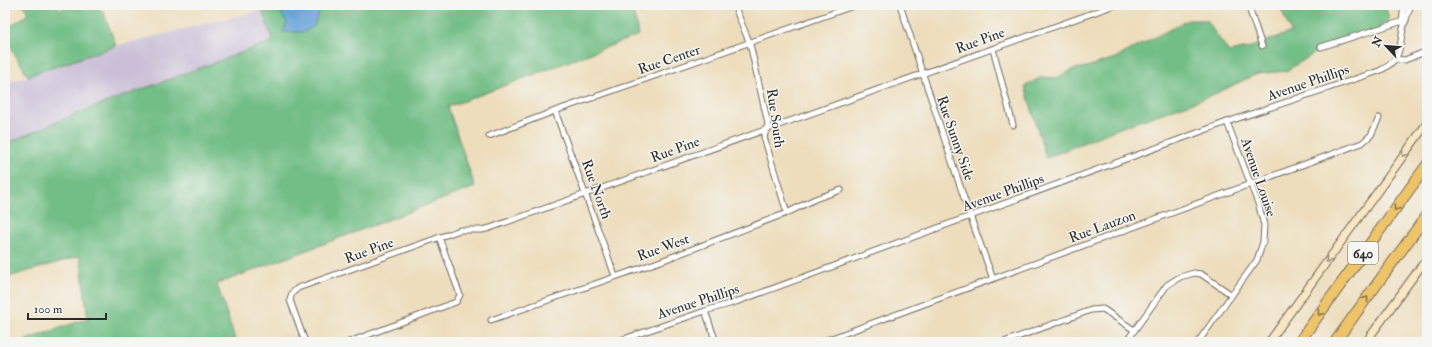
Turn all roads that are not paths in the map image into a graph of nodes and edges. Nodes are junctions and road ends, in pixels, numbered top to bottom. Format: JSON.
{"nodes":[{"id":1,"x":734,"y":5,"type":"edge"},
{"id":2,"x":856,"y":5,"type":"edge"},
{"id":3,"x":900,"y":5,"type":"edge"},
{"id":4,"x":1114,"y":5,"type":"edge"},
{"id":5,"x":1248,"y":5,"type":"edge"},
{"id":6,"x":1404,"y":5,"type":"edge"},
{"id":7,"x":1411,"y":5,"type":"edge"},
{"id":8,"x":1404,"y":20,"type":"junction"},
{"id":9,"x":750,"y":44,"type":"junction"},
{"id":10,"x":1262,"y":46,"type":"dead end"},
{"id":11,"x":1321,"y":47,"type":"dead end"},
{"id":12,"x":993,"y":49,"type":"junction"},
{"id":13,"x":1427,"y":51,"type":"edge"},
{"id":14,"x":1395,"y":59,"type":"junction"},
{"id":15,"x":922,"y":74,"type":"junction"},
{"id":16,"x":555,"y":111,"type":"junction"},
{"id":17,"x":1379,"y":118,"type":"dead end"},
{"id":18,"x":1227,"y":122,"type":"junction"},
{"id":19,"x":1427,"y":123,"type":"edge"},
{"id":20,"x":1013,"y":125,"type":"dead end"},
{"id":21,"x":766,"y":129,"type":"junction"},
{"id":22,"x":489,"y":136,"type":"dead end"},
{"id":23,"x":1427,"y":165,"type":"edge"},
{"id":24,"x":1251,"y":184,"type":"junction"},
{"id":25,"x":841,"y":190,"type":"dead end"},
{"id":26,"x":586,"y":194,"type":"junction"},
{"id":27,"x":787,"y":213,"type":"junction"},
{"id":28,"x":1427,"y":215,"type":"edge"},
{"id":29,"x":970,"y":216,"type":"junction"},
{"id":30,"x":439,"y":237,"type":"junction"},
{"id":31,"x":1427,"y":258,"type":"edge"},
{"id":32,"x":615,"y":276,"type":"junction"},
{"id":33,"x":993,"y":278,"type":"junction"},
{"id":34,"x":1232,"y":295,"type":"junction"},
{"id":35,"x":705,"y":311,"type":"junction"},
{"id":36,"x":491,"y":320,"type":"dead end"},
{"id":37,"x":1134,"y":330,"type":"junction"},
{"id":38,"x":305,"y":342,"type":"edge"},
{"id":39,"x":349,"y":342,"type":"edge"},
{"id":40,"x":615,"y":342,"type":"edge"},
{"id":41,"x":716,"y":342,"type":"edge"},
{"id":42,"x":821,"y":342,"type":"edge"},
{"id":43,"x":1004,"y":342,"type":"edge"},
{"id":44,"x":1126,"y":342,"type":"edge"},
{"id":45,"x":1198,"y":342,"type":"edge"},
{"id":46,"x":1269,"y":342,"type":"edge"},
{"id":47,"x":1299,"y":342,"type":"edge"},
{"id":48,"x":1335,"y":342,"type":"edge"},
{"id":49,"x":1366,"y":342,"type":"edge"}],
"edges":[{"from":1,"to":9,"type":"street","name":"Rue South"},
{"from":2,"to":9,"type":"street","name":"Rue Center"},
{"from":3,"to":15,"type":"street","name":"Rue Sunny Side"},
{"from":4,"to":12,"type":"street","name":"Rue Pine"},
{"from":5,"to":10,"type":"street"},
{"from":6,"to":8,"type":"street"},
{"from":7,"to":8,"type":"street"},
{"from":8,"to":11,"type":"street"},
{"from":8,"to":14,"type":"street"},
{"from":9,"to":16,"type":"street","name":"Rue Center"},
{"from":9,"to":21,"type":"street","name":"Rue South"},
{"from":12,"to":15,"type":"street","name":"Rue Pine"},
{"from":12,"to":20,"type":"street"},
{"from":13,"to":14,"type":"street","name":"Avenue Phillips"},
{"from":14,"to":18,"type":"street","name":"Avenue Phillips"},
{"from":15,"to":21,"type":"street","name":"Rue Pine"},
{"from":15,"to":29,"type":"street","name":"Rue Sunny Side"},
{"from":16,"to":22,"type":"street","name":"Rue Center"},
{"from":16,"to":26,"type":"street","name":"Rue North"},
{"from":17,"to":24,"type":"street","name":"Rue Lauzon"},
{"from":18,"to":24,"type":"street","name":"Avenue Louise"},
{"from":18,"to":29,"type":"street","name":"Avenue Phillips"},
{"from":19,"to":46,"type":"main road","one_way":true},
{"from":21,"to":26,"type":"street","name":"Rue Pine"},
{"from":21,"to":27,"type":"street","name":"Rue South"},
{"from":23,"to":47,"type":"highway","number":"640","one_way":true},
{"from":24,"to":33,"type":"street","name":"Rue Lauzon"},
{"from":24,"to":34,"type":"street","name":"Avenue Louise"},
{"from":25,"to":27,"type":"street","name":"Rue West"},
{"from":26,"to":30,"type":"street","name":"Rue Pine"},
{"from":26,"to":32,"type":"street","name":"Rue North"},
{"from":27,"to":32,"type":"street","name":"Rue West"},
{"from":48,"to":28,"type":"highway","number":"640","one_way":true},
{"from":29,"to":33,"type":"street","name":"Rue Sunny Side"},
{"from":29,"to":35,"type":"street","name":"Avenue Phillips"},
{"from":30,"to":38,"type":"street","name":"Rue Pine"},
{"from":30,"to":39,"type":"street"},
{"from":31,"to":49,"type":"main road"},
{"from":32,"to":36,"type":"street","name":"Rue West"},
{"from":33,"to":42,"type":"street","name":"Rue Lauzon"},
{"from":34,"to":37,"type":"street"},
{"from":34,"to":45,"type":"street","name":"Avenue Louise"},
{"from":35,"to":40,"type":"street","name":"Avenue Phillips"},
{"from":35,"to":41,"type":"street"},
{"from":37,"to":43,"type":"street"},
{"from":37,"to":44,"type":"street"}]}
